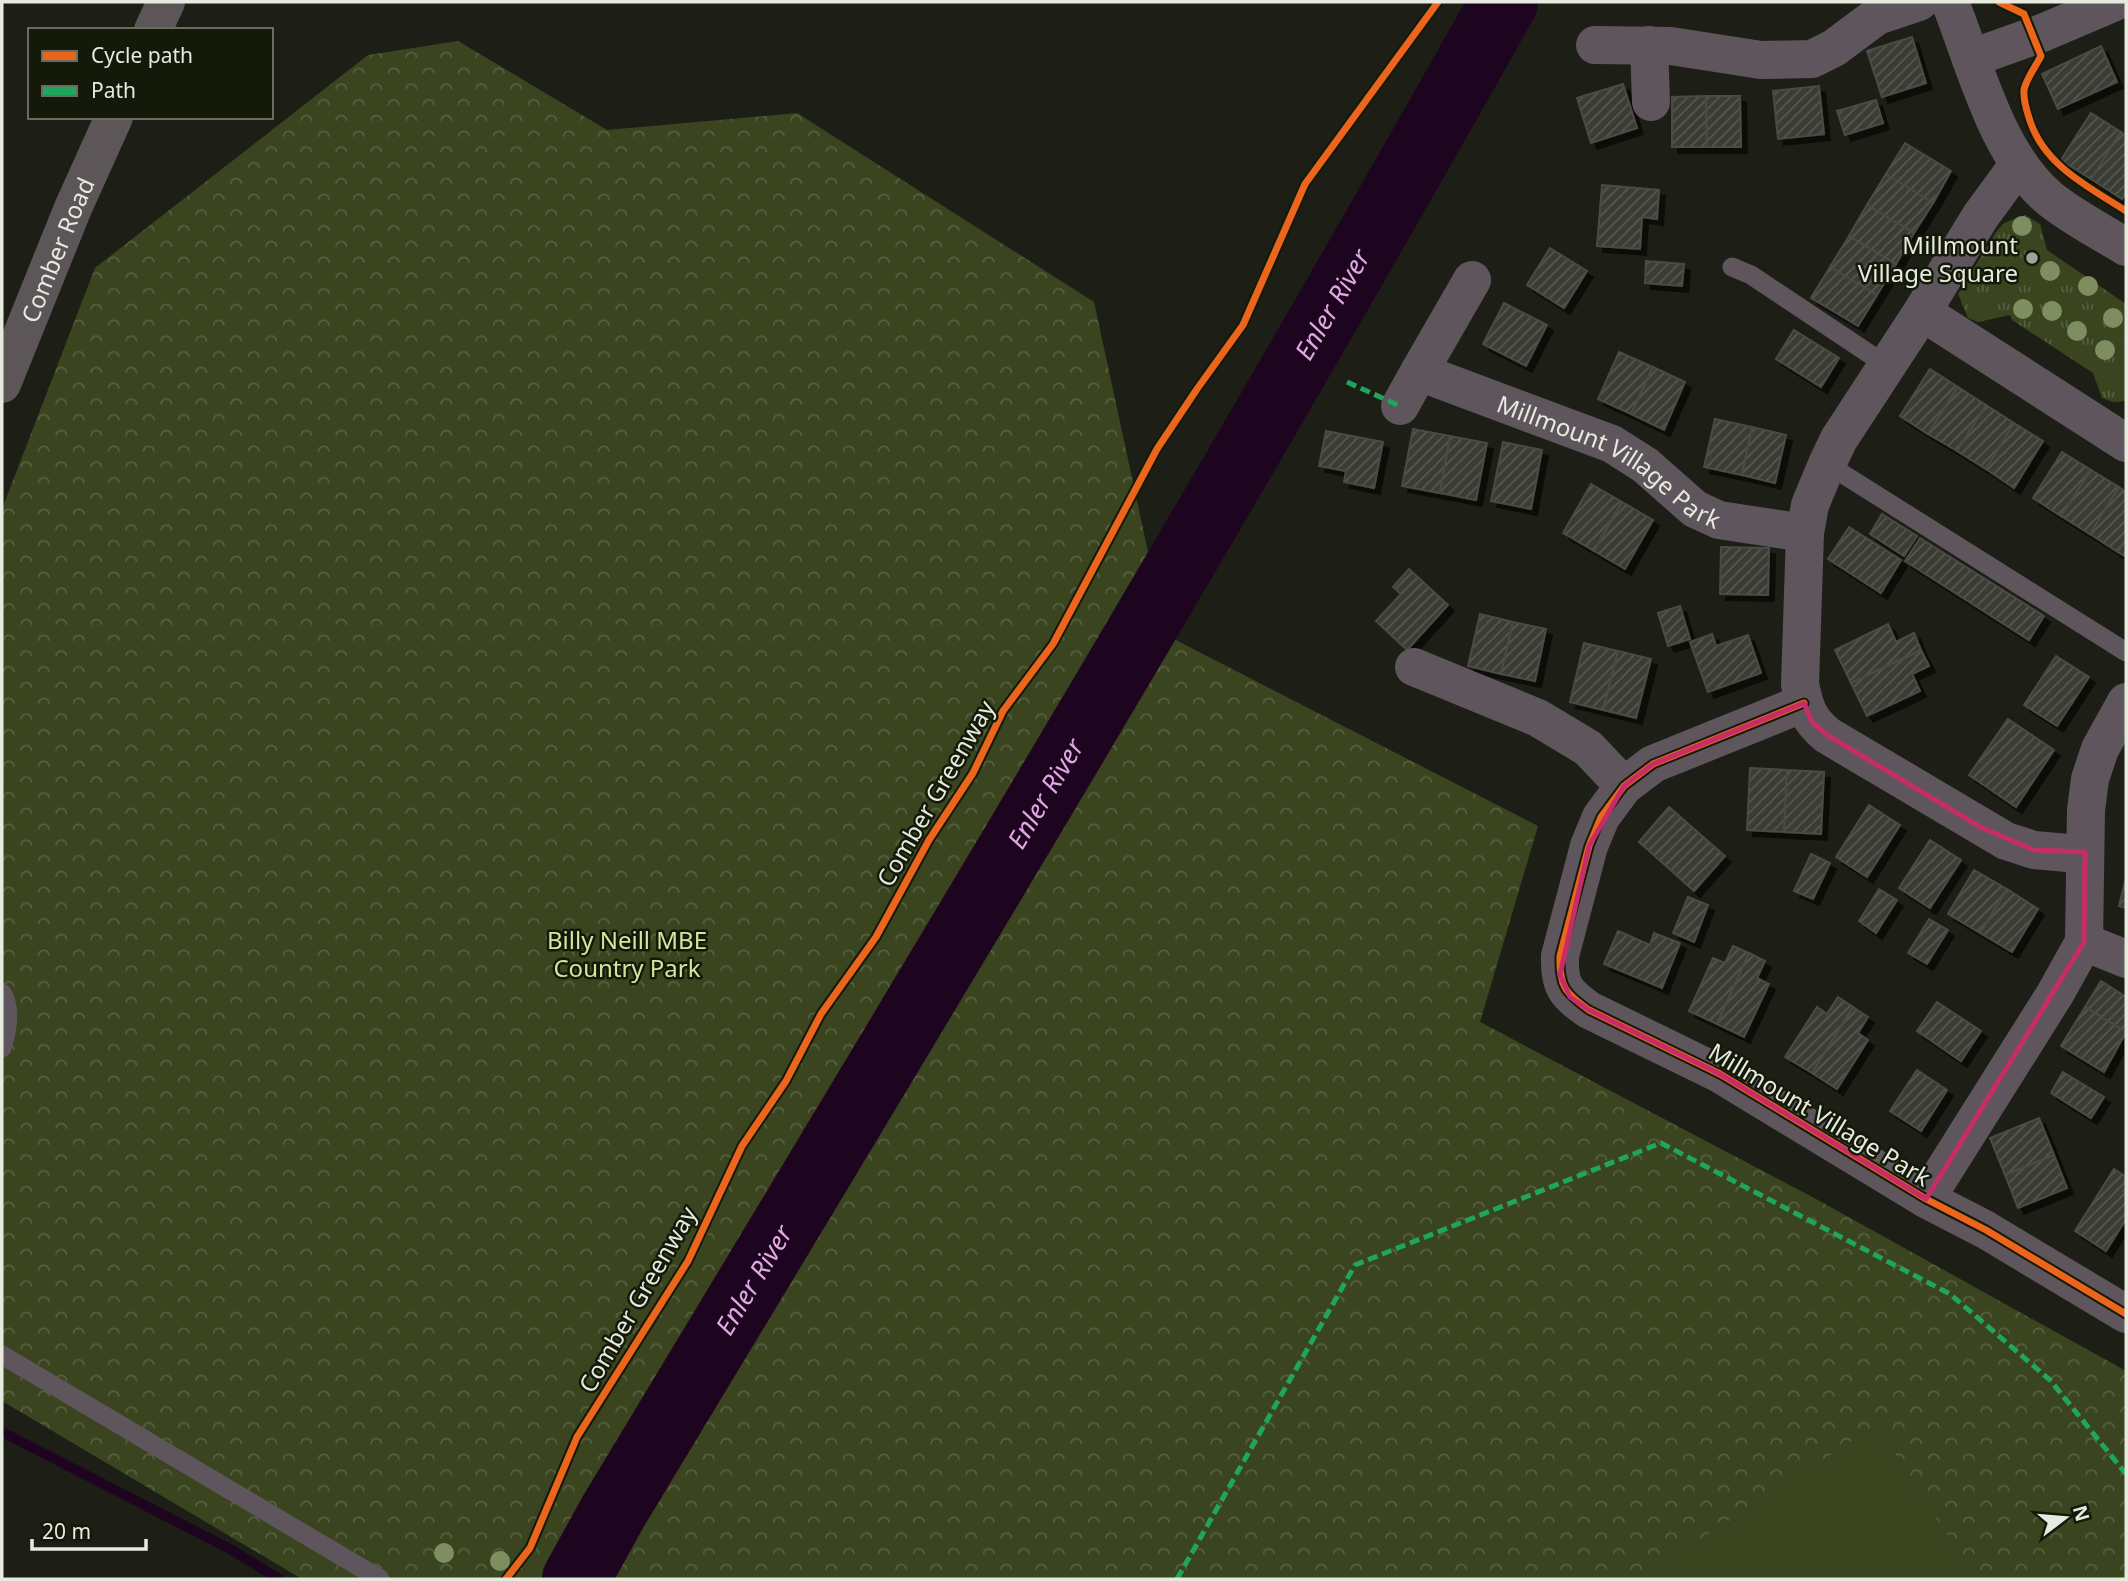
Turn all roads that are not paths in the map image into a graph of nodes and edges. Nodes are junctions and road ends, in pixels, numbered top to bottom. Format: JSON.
{"nodes":[{"id":1,"x":166,"y":2,"type":"edge"},
{"id":2,"x":1919,"y":2,"type":"edge"},
{"id":3,"x":1950,"y":2,"type":"edge"},
{"id":4,"x":2115,"y":2,"type":"edge"},
{"id":5,"x":154,"y":28,"type":"edge"},
{"id":6,"x":1595,"y":45,"type":"dead end"},
{"id":7,"x":1649,"y":45,"type":"junction"},
{"id":8,"x":1972,"y":58,"type":"junction"},
{"id":9,"x":1651,"y":102,"type":"dead end"},
{"id":10,"x":113,"y":119,"type":"edge"},
{"id":11,"x":2018,"y":165,"type":"junction"},
{"id":12,"x":2126,"y":247,"type":"edge"},
{"id":13,"x":1732,"y":267,"type":"dead end"},
{"id":14,"x":1472,"y":280,"type":"dead end"},
{"id":15,"x":1922,"y":312,"type":"junction"},
{"id":16,"x":1886,"y":365,"type":"junction"},
{"id":17,"x":1419,"y":372,"type":"junction"},
{"id":18,"x":2,"y":384,"type":"edge"},
{"id":19,"x":1400,"y":406,"type":"dead end"},
{"id":20,"x":2126,"y":443,"type":"edge"},
{"id":21,"x":1826,"y":464,"type":"junction"},
{"id":22,"x":1805,"y":533,"type":"junction"},
{"id":23,"x":2126,"y":652,"type":"edge"},
{"id":24,"x":1415,"y":667,"type":"dead end"},
{"id":25,"x":2126,"y":702,"type":"edge"},
{"id":26,"x":1804,"y":703,"type":"junction"},
{"id":27,"x":1624,"y":786,"type":"junction"},
{"id":28,"x":2085,"y":852,"type":"junction"},
{"id":29,"x":2084,"y":942,"type":"junction"},
{"id":30,"x":2126,"y":959,"type":"edge"},
{"id":31,"x":2,"y":993,"type":"edge"},
{"id":32,"x":2,"y":1048,"type":"edge"},
{"id":33,"x":1926,"y":1199,"type":"junction"},
{"id":34,"x":2126,"y":1314,"type":"edge"},
{"id":35,"x":2,"y":1354,"type":"edge"},
{"id":36,"x":380,"y":1579,"type":"edge"}],
"edges":[{"from":1,"to":5,"type":"highway"},
{"from":2,"to":7,"type":"street"},
{"from":3,"to":8,"type":"street"},
{"from":4,"to":8,"type":"street"},
{"from":6,"to":7,"type":"street"},
{"from":7,"to":9,"type":"street"},
{"from":8,"to":11,"type":"street"},
{"from":10,"to":18,"type":"highway","name":"Comber Road"},
{"from":11,"to":12,"type":"street"},
{"from":11,"to":15,"type":"street"},
{"from":13,"to":16,"type":"lane"},
{"from":14,"to":17,"type":"street"},
{"from":15,"to":16,"type":"street"},
{"from":15,"to":20,"type":"street"},
{"from":16,"to":21,"type":"street"},
{"from":17,"to":19,"type":"street"},
{"from":17,"to":22,"type":"street","name":"Millmount Village Park"},
{"from":21,"to":22,"type":"street"},
{"from":21,"to":23,"type":"lane"},
{"from":22,"to":26,"type":"street"},
{"from":24,"to":27,"type":"street"},
{"from":25,"to":28,"type":"street","name":"Millmount Village Park"},
{"from":26,"to":27,"type":"street","name":"Millmount Village Park"},
{"from":26,"to":28,"type":"street"},
{"from":27,"to":33,"type":"street","name":"Millmount Village Park"},
{"from":28,"to":29,"type":"street","name":"Millmount Village Park"},
{"from":29,"to":30,"type":"street"},
{"from":29,"to":33,"type":"street","name":"Millmount Village Park"},
{"from":31,"to":32,"type":"lane"},
{"from":33,"to":34,"type":"street","name":"Millmount Village Park"},
{"from":35,"to":36,"type":"lane"}]}
